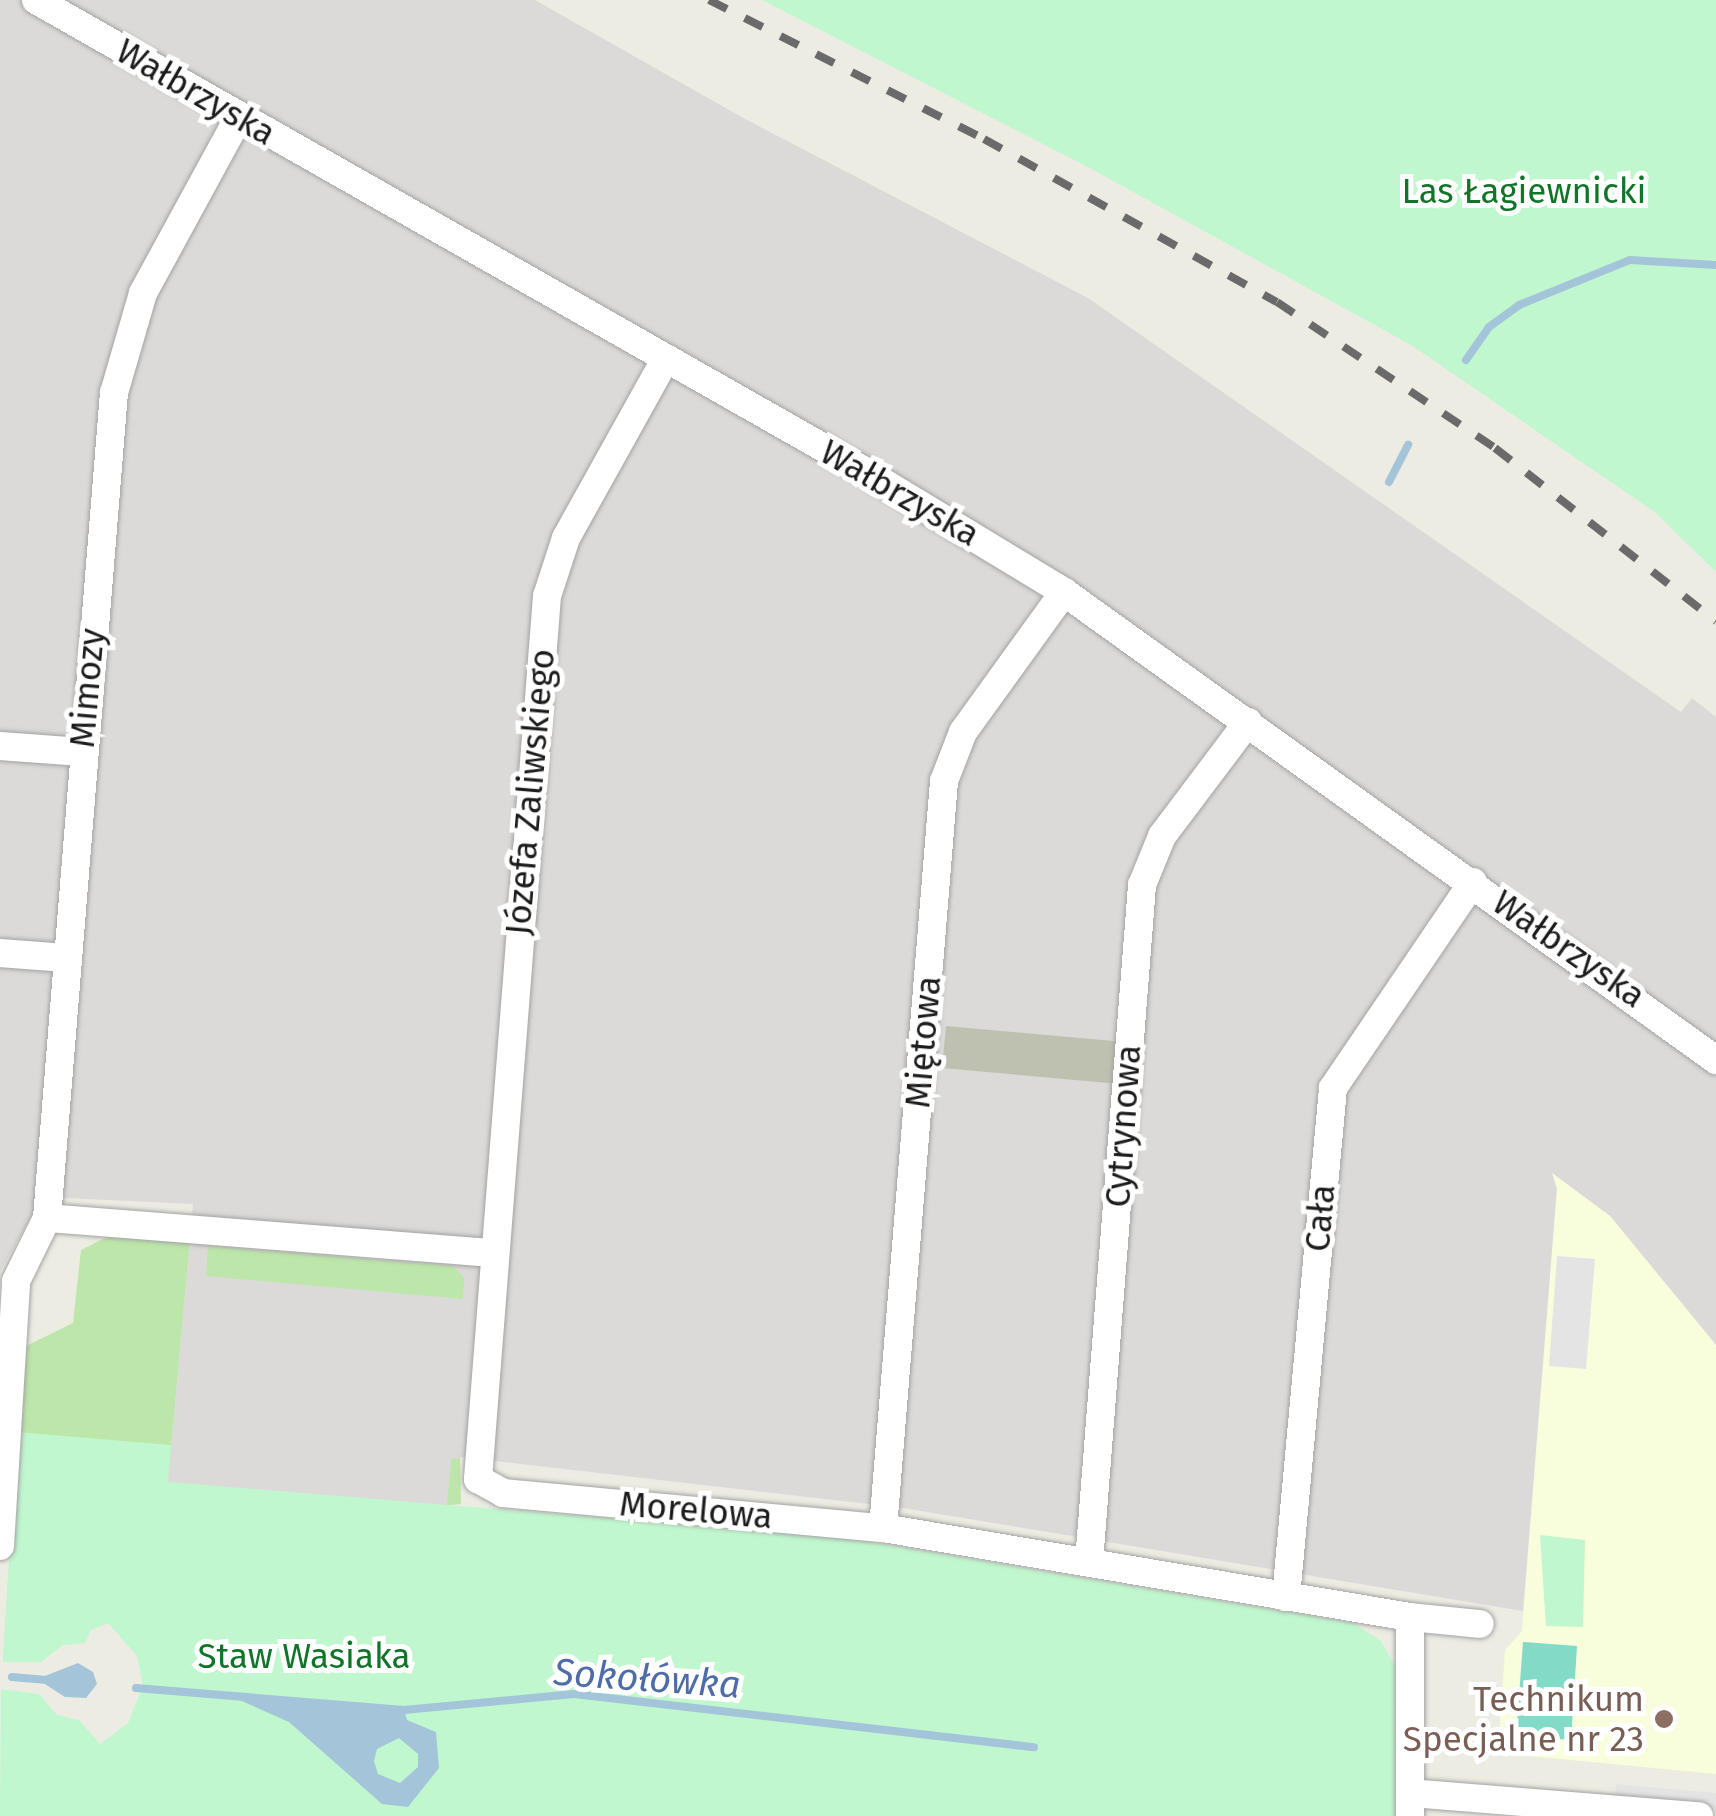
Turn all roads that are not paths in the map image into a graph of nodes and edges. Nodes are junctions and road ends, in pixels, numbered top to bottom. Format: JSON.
{"nodes":[{"id":1,"x":36,"y":0,"type":"edge"},
{"id":2,"x":239,"y":116,"type":"junction"},
{"id":3,"x":664,"y":360,"type":"junction"},
{"id":4,"x":1064,"y":592,"type":"junction"},
{"id":5,"x":1248,"y":722,"type":"junction"},
{"id":6,"x":0,"y":746,"type":"edge"},
{"id":7,"x":82,"y":752,"type":"junction"},
{"id":8,"x":1473,"y":882,"type":"junction"},
{"id":9,"x":0,"y":953,"type":"edge"},
{"id":10,"x":66,"y":958,"type":"junction"},
{"id":11,"x":1716,"y":1060,"type":"edge"},
{"id":12,"x":46,"y":1218,"type":"junction"},
{"id":13,"x":492,"y":1253,"type":"junction"},
{"id":14,"x":8,"y":1281,"type":"edge"},
{"id":15,"x":883,"y":1528,"type":"junction"},
{"id":16,"x":0,"y":1546,"type":"edge"},
{"id":17,"x":1089,"y":1562,"type":"junction"},
{"id":18,"x":1286,"y":1597,"type":"junction"},
{"id":19,"x":1410,"y":1617,"type":"junction"},
{"id":20,"x":1480,"y":1624,"type":"dead end"},
{"id":21,"x":1410,"y":1805,"type":"edge"},
{"id":22,"x":1699,"y":1816,"type":"edge"}],
"edges":[{"from":1,"to":2,"type":"street","name":"Wałbrzyska"},
{"from":2,"to":3,"type":"street","name":"Wałbrzyska"},
{"from":2,"to":7,"type":"street","name":"Mimozy"},
{"from":3,"to":4,"type":"street","name":"Wałbrzyska"},
{"from":3,"to":13,"type":"street","name":"Józefa Zaliwskiego"},
{"from":4,"to":5,"type":"street","name":"Wałbrzyska"},
{"from":4,"to":15,"type":"street","name":"Miętowa"},
{"from":5,"to":8,"type":"street","name":"Wałbrzyska"},
{"from":5,"to":17,"type":"street","name":"Cytrynowa"},
{"from":6,"to":7,"type":"street"},
{"from":7,"to":10,"type":"street","name":"Mimozy"},
{"from":8,"to":11,"type":"street","name":"Wałbrzyska"},
{"from":8,"to":18,"type":"street","name":"Cała"},
{"from":9,"to":10,"type":"street"},
{"from":10,"to":12,"type":"street","name":"Mimozy"},
{"from":12,"to":13,"type":"street"},
{"from":12,"to":14,"type":"street","name":"Mimozy"},
{"from":13,"to":15,"type":"street","name":"Morelowa"},
{"from":14,"to":16,"type":"street"},
{"from":15,"to":17,"type":"street","name":"Morelowa"},
{"from":17,"to":18,"type":"street","name":"Morelowa"},
{"from":18,"to":19,"type":"street","name":"Morelowa"},
{"from":19,"to":20,"type":"street","name":"Morelowa"},
{"from":19,"to":21,"type":"street"},
{"from":21,"to":22,"type":"street"}]}
